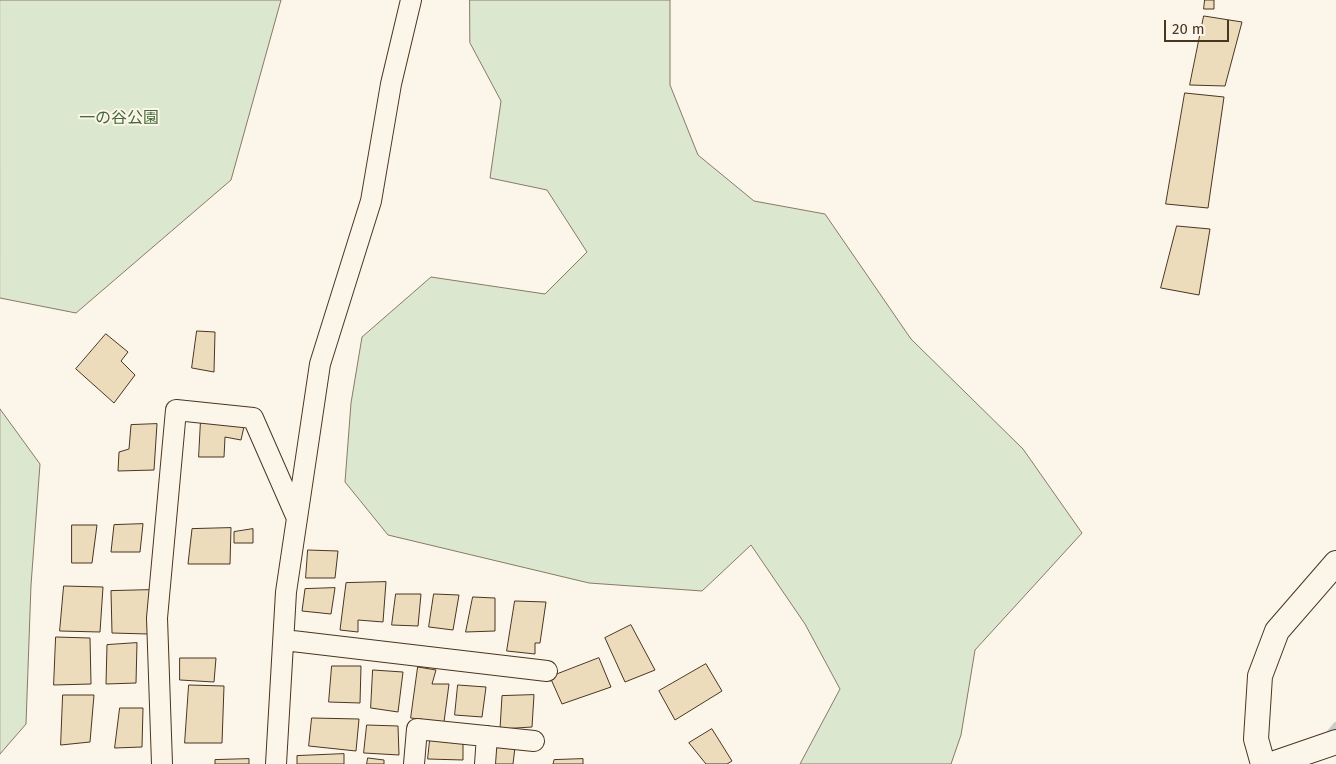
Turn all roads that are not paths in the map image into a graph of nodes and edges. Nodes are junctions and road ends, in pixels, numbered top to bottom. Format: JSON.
{"nodes":[{"id":1,"x":411,"y":0,"type":"edge"},
{"id":2,"x":296,"y":516,"type":"junction"},
{"id":3,"x":1336,"y":563,"type":"edge"},
{"id":4,"x":284,"y":640,"type":"junction"},
{"id":5,"x":547,"y":671,"type":"dead end"},
{"id":6,"x":487,"y":736,"type":"junction"},
{"id":7,"x":534,"y":741,"type":"dead end"},
{"id":8,"x":1336,"y":742,"type":"edge"},
{"id":9,"x":162,"y":764,"type":"edge"},
{"id":10,"x":276,"y":764,"type":"edge"},
{"id":11,"x":414,"y":764,"type":"edge"},
{"id":12,"x":485,"y":764,"type":"edge"},
{"id":13,"x":1263,"y":764,"type":"edge"},
{"id":14,"x":1272,"y":764,"type":"edge"}],
"edges":[{"from":1,"to":2,"type":"street"},
{"from":2,"to":4,"type":"street"},
{"from":2,"to":9,"type":"street"},
{"from":3,"to":13,"type":"street"},
{"from":4,"to":5,"type":"street"},
{"from":4,"to":10,"type":"street"},
{"from":6,"to":7,"type":"street"},
{"from":6,"to":11,"type":"street"},
{"from":6,"to":12,"type":"street"},
{"from":8,"to":14,"type":"street"}]}
